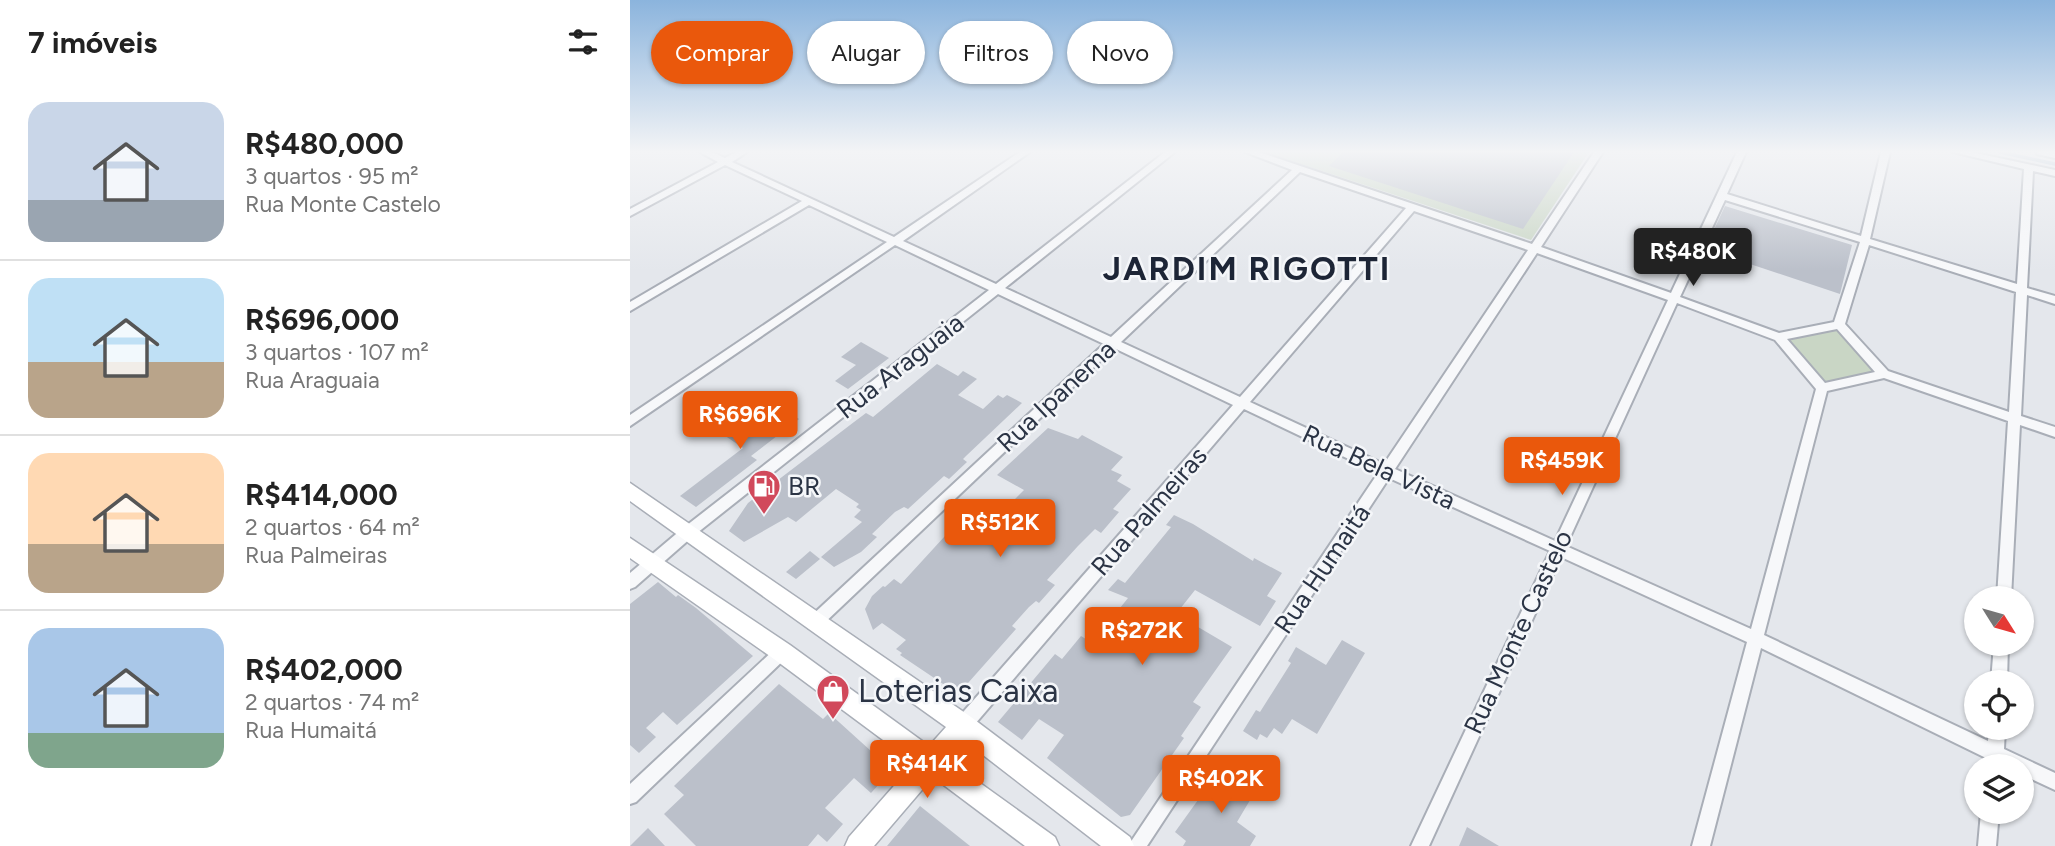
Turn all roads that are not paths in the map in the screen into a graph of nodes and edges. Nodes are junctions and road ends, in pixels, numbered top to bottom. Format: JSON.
{"nodes":[{"id":1,"x":670,"y":191,"type":"edge"},
{"id":2,"x":788,"y":191,"type":"edge"},
{"id":3,"x":969,"y":191,"type":"edge"},
{"id":4,"x":1121,"y":191,"type":"edge"},
{"id":5,"x":1273,"y":191,"type":"edge"},
{"id":6,"x":1365,"y":191,"type":"edge"},
{"id":7,"x":1573,"y":191,"type":"edge"},
{"id":8,"x":1724,"y":191,"type":"edge"},
{"id":9,"x":1877,"y":191,"type":"edge"},
{"id":10,"x":2028,"y":191,"type":"edge"},
{"id":11,"x":1722,"y":196,"type":"junction"},
{"id":12,"x":809,"y":201,"type":"junction"},
{"id":13,"x":1412,"y":207,"type":"junction"},
{"id":14,"x":630,"y":213,"type":"edge"},
{"id":15,"x":1865,"y":241,"type":"junction"},
{"id":16,"x":897,"y":242,"type":"junction"},
{"id":17,"x":1536,"y":249,"type":"junction"},
{"id":18,"x":998,"y":289,"type":"junction"},
{"id":19,"x":2023,"y":290,"type":"junction"},
{"id":20,"x":1676,"y":298,"type":"junction"},
{"id":21,"x":2055,"y":300,"type":"edge"},
{"id":22,"x":630,"y":307,"type":"edge"},
{"id":23,"x":1839,"y":325,"type":"junction"},
{"id":24,"x":1779,"y":337,"type":"junction"},
{"id":25,"x":1114,"y":342,"type":"junction"},
{"id":26,"x":1884,"y":374,"type":"junction"},
{"id":27,"x":1822,"y":388,"type":"junction"},
{"id":28,"x":1242,"y":403,"type":"junction"},
{"id":29,"x":2014,"y":417,"type":"junction"},
{"id":30,"x":630,"y":421,"type":"edge"},
{"id":31,"x":2055,"y":432,"type":"edge"},
{"id":32,"x":1387,"y":471,"type":"junction"},
{"id":33,"x":630,"y":491,"type":"edge"},
{"id":34,"x":687,"y":533,"type":"junction"},
{"id":35,"x":630,"y":547,"type":"edge"},
{"id":36,"x":1556,"y":548,"type":"junction"},
{"id":37,"x":653,"y":564,"type":"junction"},
{"id":38,"x":630,"y":582,"type":"edge"},
{"id":39,"x":2005,"y":586,"type":"edge"},
{"id":40,"x":814,"y":622,"type":"junction"},
{"id":41,"x":1757,"y":639,"type":"junction"},
{"id":42,"x":782,"y":652,"type":"junction"},
{"id":43,"x":962,"y":725,"type":"junction"},
{"id":44,"x":1983,"y":754,"type":"edge"},
{"id":45,"x":931,"y":761,"type":"junction"},
{"id":46,"x":2034,"y":774,"type":"edge"},
{"id":47,"x":2055,"y":782,"type":"edge"},
{"id":48,"x":630,"y":796,"type":"edge"},
{"id":49,"x":1989,"y":824,"type":"edge"},
{"id":50,"x":858,"y":846,"type":"edge"},
{"id":51,"x":1046,"y":846,"type":"edge"},
{"id":52,"x":1121,"y":846,"type":"edge"},
{"id":53,"x":1137,"y":846,"type":"edge"},
{"id":54,"x":1420,"y":846,"type":"edge"},
{"id":55,"x":1701,"y":846,"type":"edge"},
{"id":56,"x":1987,"y":846,"type":"edge"}],
"edges":[{"from":1,"to":14,"type":"street"},
{"from":2,"to":12,"type":"street","name":"Rua Bela Vista"},
{"from":3,"to":16,"type":"street"},
{"from":4,"to":18,"type":"street","name":"Rua Araguaia"},
{"from":5,"to":25,"type":"street","name":"Rua Ipanema"},
{"from":6,"to":13,"type":"street"},
{"from":7,"to":17,"type":"street","name":"Rua Humaitá"},
{"from":8,"to":11,"type":"street","name":"Rua Monte Castelo"},
{"from":9,"to":15,"type":"street"},
{"from":10,"to":19,"type":"street"},
{"from":11,"to":15,"type":"street"},
{"from":11,"to":20,"type":"street","name":"Rua Monte Castelo"},
{"from":12,"to":16,"type":"street","name":"Rua Bela Vista"},
{"from":12,"to":22,"type":"street"},
{"from":13,"to":17,"type":"street"},
{"from":13,"to":28,"type":"street","name":"Rua Palmeiras"},
{"from":15,"to":19,"type":"street"},
{"from":15,"to":23,"type":"street"},
{"from":16,"to":18,"type":"street","name":"Rua Bela Vista"},
{"from":16,"to":30,"type":"street"},
{"from":17,"to":20,"type":"street"},
{"from":17,"to":32,"type":"street","name":"Rua Humaitá"},
{"from":18,"to":25,"type":"street","name":"Rua Bela Vista"},
{"from":18,"to":34,"type":"street","name":"Rua Araguaia"},
{"from":19,"to":21,"type":"street"},
{"from":19,"to":29,"type":"street"},
{"from":20,"to":24,"type":"street"},
{"from":20,"to":36,"type":"street","name":"Rua Monte Castelo"},
{"from":23,"to":24,"type":"street"},
{"from":23,"to":26,"type":"street"},
{"from":24,"to":27,"type":"street"},
{"from":25,"to":28,"type":"street","name":"Rua Bela Vista"},
{"from":25,"to":40,"type":"street","name":"Rua Ipanema"},
{"from":26,"to":27,"type":"street"},
{"from":26,"to":29,"type":"street"},
{"from":27,"to":41,"type":"street"},
{"from":28,"to":32,"type":"street","name":"Rua Bela Vista"},
{"from":28,"to":43,"type":"street","name":"Rua Palmeiras"},
{"from":29,"to":31,"type":"street"},
{"from":29,"to":39,"type":"street"},
{"from":32,"to":36,"type":"street","name":"Rua Bela Vista"},
{"from":32,"to":53,"type":"street","name":"Rua Humaitá"},
{"from":33,"to":34,"type":"main road"},
{"from":34,"to":37,"type":"street","name":"Rua Araguaia"},
{"from":34,"to":40,"type":"main road"},
{"from":35,"to":37,"type":"main road"},
{"from":36,"to":41,"type":"street","name":"Rua Bela Vista"},
{"from":36,"to":54,"type":"street","name":"Rua Monte Castelo"},
{"from":37,"to":38,"type":"street","name":"Rua Araguaia"},
{"from":37,"to":42,"type":"main road"},
{"from":40,"to":43,"type":"main road"},
{"from":41,"to":44,"type":"street","name":"Rua Bela Vista"},
{"from":41,"to":55,"type":"street"},
{"from":42,"to":45,"type":"main road"},
{"from":42,"to":48,"type":"street"},
{"from":43,"to":45,"type":"main road","name":"Rua Palmeiras"},
{"from":43,"to":52,"type":"main road"},
{"from":45,"to":50,"type":"main road","name":"Rua Palmeiras"},
{"from":45,"to":51,"type":"main road"},
{"from":46,"to":47,"type":"street","name":"Rua Bela Vista"},
{"from":49,"to":56,"type":"street"}]}
